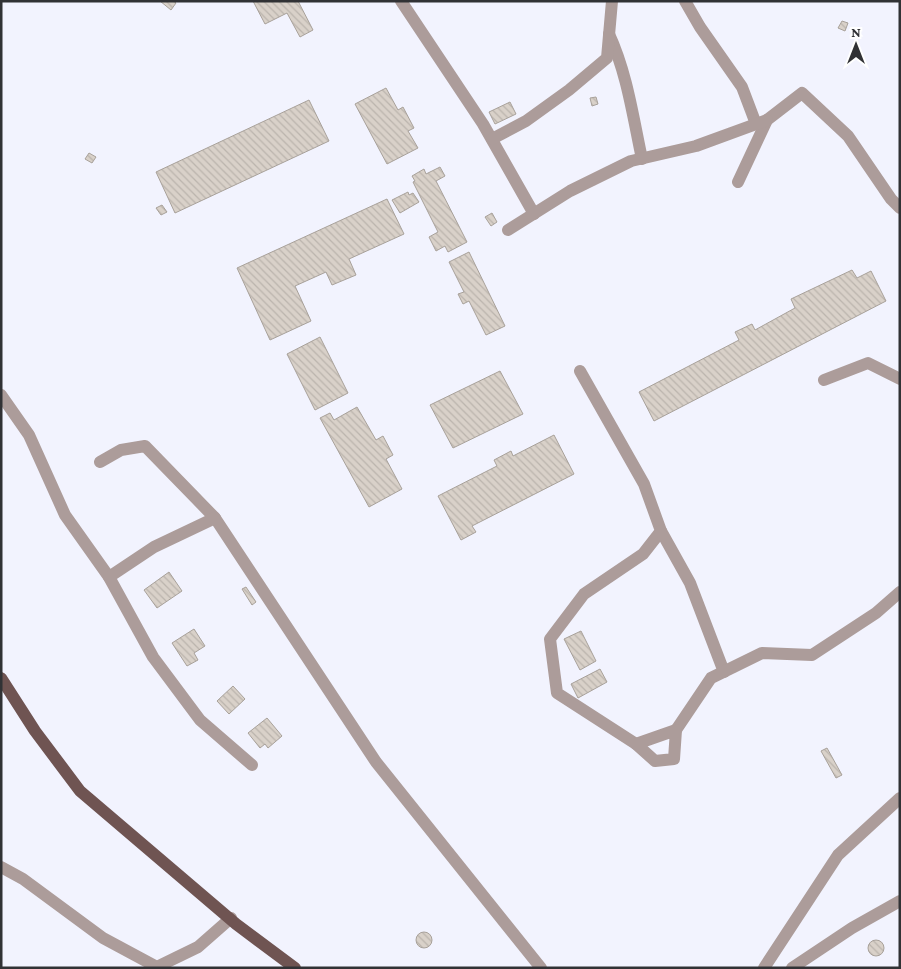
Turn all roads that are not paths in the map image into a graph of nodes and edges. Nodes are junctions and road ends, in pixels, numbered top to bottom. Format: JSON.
{"nodes":[{"id":1,"x":401,"y":1,"type":"edge"},
{"id":2,"x":612,"y":1,"type":"edge"},
{"id":3,"x":685,"y":1,"type":"edge"},
{"id":4,"x":609,"y":33,"type":"junction"},
{"id":5,"x":761,"y":122,"type":"junction"},
{"id":6,"x":492,"y":139,"type":"junction"},
{"id":7,"x":642,"y":159,"type":"junction"},
{"id":8,"x":738,"y":182,"type":"dead end"},
{"id":9,"x":900,"y":208,"type":"edge"},
{"id":10,"x":534,"y":214,"type":"junction"},
{"id":11,"x":508,"y":230,"type":"dead end"},
{"id":12,"x":580,"y":370,"type":"dead end"},
{"id":13,"x":900,"y":379,"type":"edge"},
{"id":14,"x":824,"y":380,"type":"dead end"},
{"id":15,"x":1,"y":395,"type":"edge"},
{"id":16,"x":100,"y":462,"type":"dead end"},
{"id":17,"x":215,"y":518,"type":"junction"},
{"id":18,"x":661,"y":531,"type":"junction"},
{"id":19,"x":109,"y":577,"type":"junction"},
{"id":20,"x":900,"y":592,"type":"edge"},
{"id":21,"x":724,"y":672,"type":"junction"},
{"id":22,"x":1,"y":678,"type":"edge"},
{"id":23,"x":676,"y":730,"type":"junction"},
{"id":24,"x":636,"y":744,"type":"junction"},
{"id":25,"x":252,"y":764,"type":"dead end"},
{"id":26,"x":900,"y":798,"type":"edge"},
{"id":27,"x":1,"y":867,"type":"edge"},
{"id":28,"x":900,"y":901,"type":"edge"},
{"id":29,"x":231,"y":918,"type":"junction"},
{"id":30,"x":156,"y":967,"type":"edge"},
{"id":31,"x":295,"y":968,"type":"edge"},
{"id":32,"x":541,"y":968,"type":"edge"},
{"id":33,"x":764,"y":968,"type":"edge"},
{"id":34,"x":792,"y":968,"type":"edge"}],
"edges":[{"from":1,"to":6,"type":"street"},
{"from":2,"to":4,"type":"street"},
{"from":3,"to":5,"type":"street"},
{"from":4,"to":6,"type":"street"},
{"from":4,"to":7,"type":"street"},
{"from":5,"to":7,"type":"street"},
{"from":5,"to":8,"type":"street"},
{"from":5,"to":9,"type":"street"},
{"from":6,"to":10,"type":"street"},
{"from":7,"to":10,"type":"street"},
{"from":10,"to":11,"type":"street"},
{"from":12,"to":18,"type":"street"},
{"from":13,"to":14,"type":"street"},
{"from":15,"to":19,"type":"street"},
{"from":16,"to":17,"type":"street"},
{"from":17,"to":19,"type":"street"},
{"from":17,"to":32,"type":"street"},
{"from":18,"to":21,"type":"street"},
{"from":18,"to":24,"type":"street"},
{"from":19,"to":25,"type":"street"},
{"from":20,"to":21,"type":"street"},
{"from":21,"to":23,"type":"street"},
{"from":22,"to":29,"type":"main road"},
{"from":23,"to":24,"type":"street"},
{"from":23,"to":24,"type":"street"},
{"from":26,"to":33,"type":"street"},
{"from":27,"to":30,"type":"street"},
{"from":28,"to":34,"type":"street"},
{"from":29,"to":30,"type":"street"},
{"from":29,"to":31,"type":"main road"}]}
